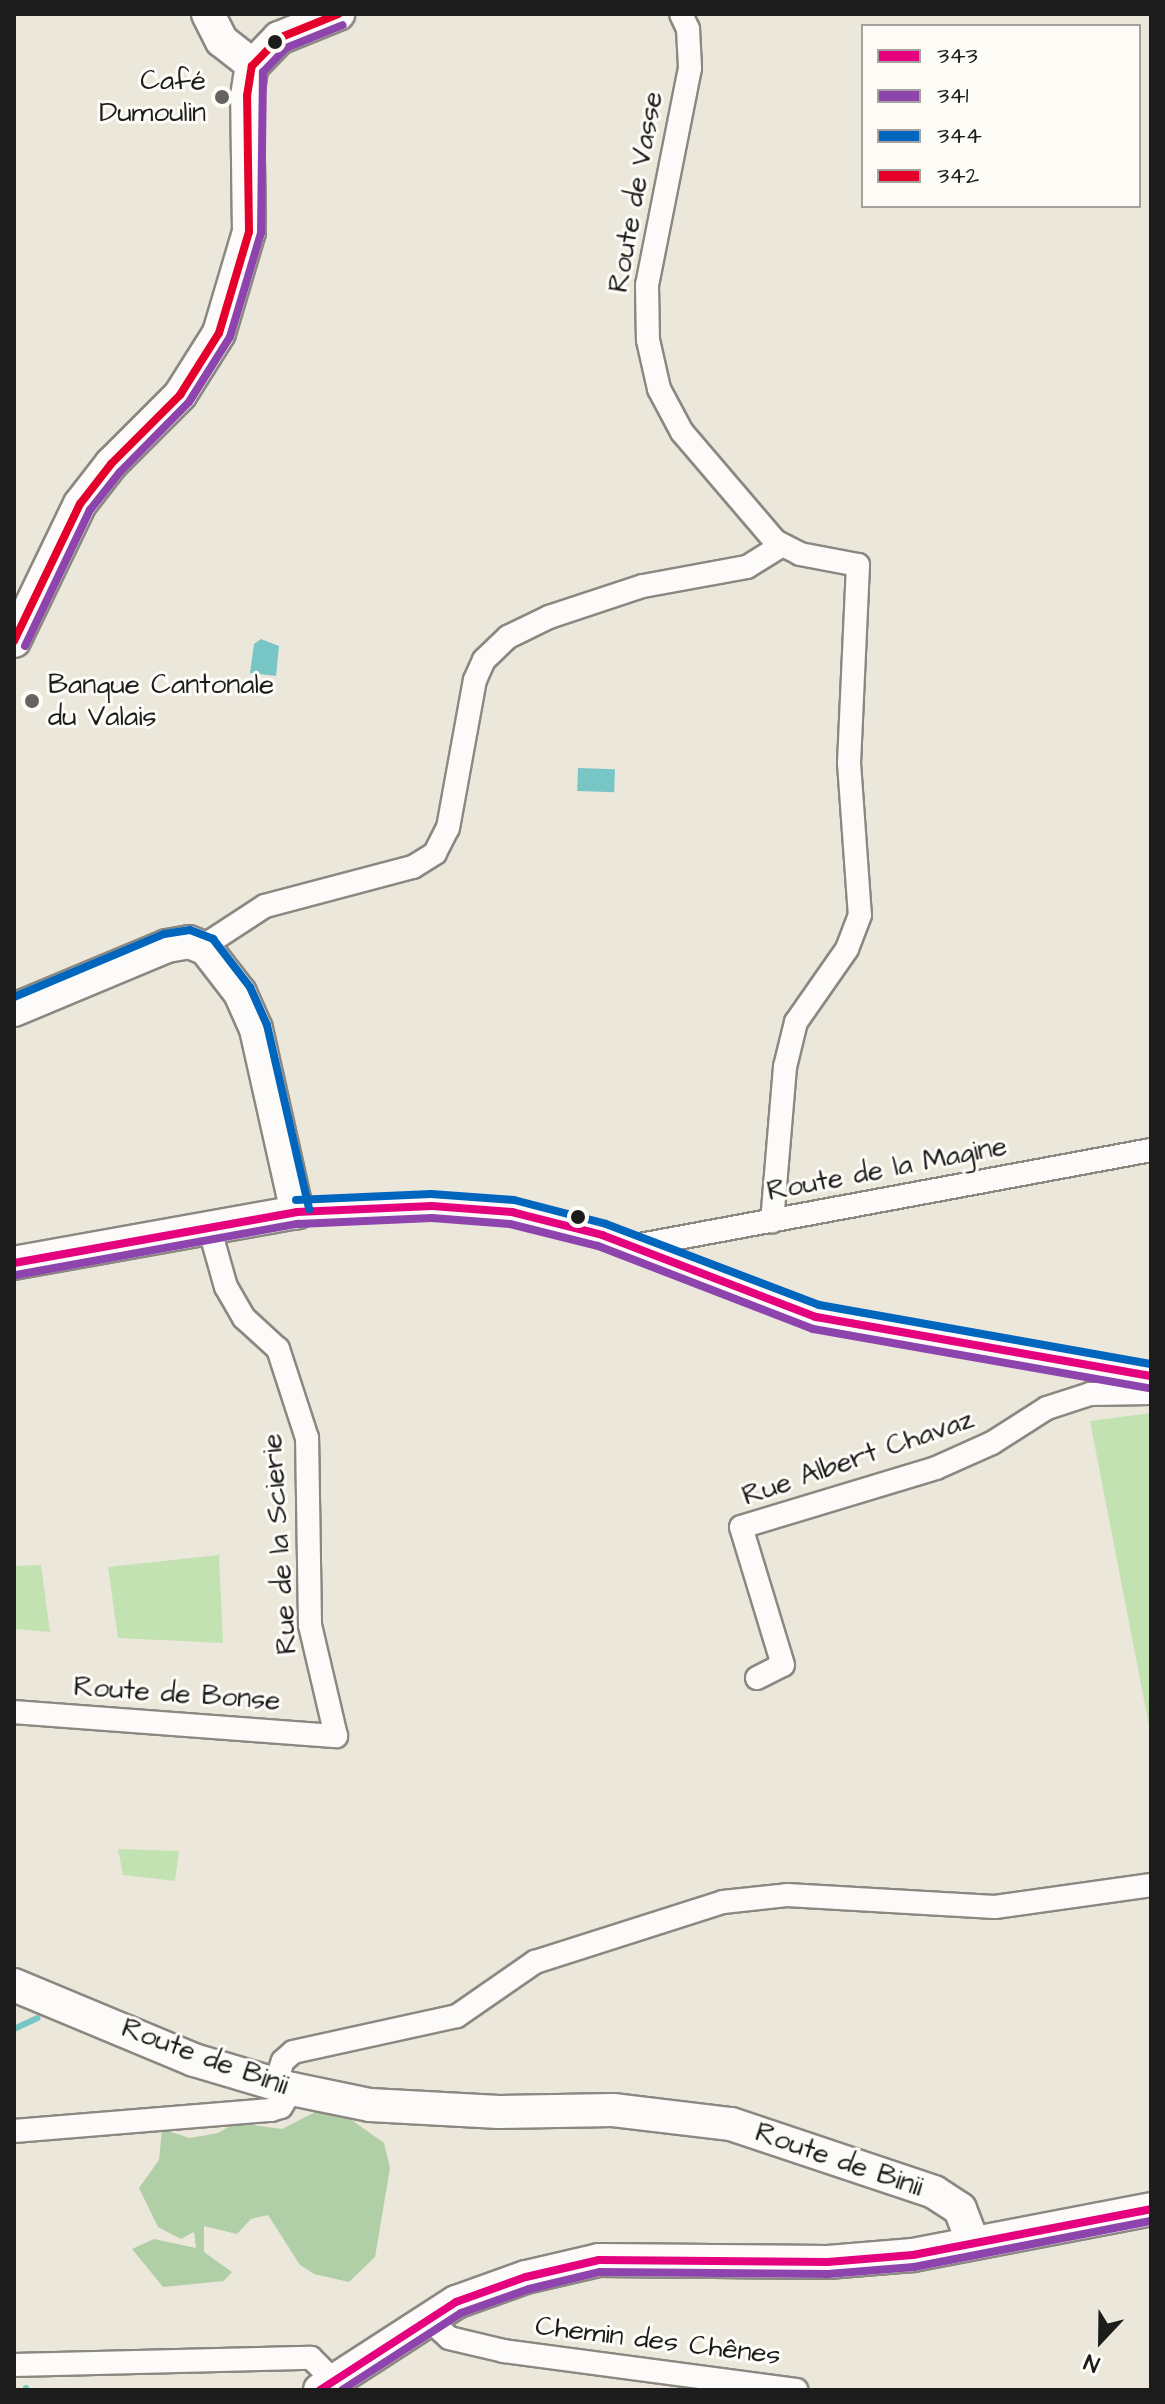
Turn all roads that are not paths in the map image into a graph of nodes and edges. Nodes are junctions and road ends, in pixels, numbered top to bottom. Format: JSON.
{"nodes":[{"id":1,"x":208,"y":14,"type":"edge"},
{"id":2,"x":338,"y":14,"type":"edge"},
{"id":3,"x":681,"y":14,"type":"edge"},
{"id":4,"x":253,"y":65,"type":"junction"},
{"id":5,"x":781,"y":546,"type":"junction"},
{"id":6,"x":14,"y":641,"type":"edge"},
{"id":7,"x":202,"y":947,"type":"junction"},
{"id":8,"x":14,"y":1010,"type":"edge"},
{"id":9,"x":1151,"y":1150,"type":"edge"},
{"id":10,"x":297,"y":1212,"type":"junction"},
{"id":11,"x":772,"y":1221,"type":"junction"},
{"id":12,"x":209,"y":1227,"type":"junction"},
{"id":13,"x":633,"y":1247,"type":"junction"},
{"id":14,"x":14,"y":1263,"type":"edge"},
{"id":15,"x":1151,"y":1376,"type":"edge"},
{"id":16,"x":1151,"y":1393,"type":"edge"},
{"id":17,"x":757,"y":1678,"type":"dead end"},
{"id":18,"x":14,"y":1712,"type":"edge"},
{"id":19,"x":336,"y":1736,"type":"joint"},
{"id":20,"x":1151,"y":1885,"type":"edge"},
{"id":21,"x":14,"y":1985,"type":"edge"},
{"id":22,"x":284,"y":2087,"type":"junction"},
{"id":23,"x":14,"y":2131,"type":"edge"},
{"id":24,"x":1151,"y":2209,"type":"edge"},
{"id":25,"x":972,"y":2240,"type":"junction"},
{"id":26,"x":426,"y":2317,"type":"junction"},
{"id":27,"x":14,"y":2365,"type":"edge"},
{"id":28,"x":326,"y":2384,"type":"edge"},
{"id":29,"x":796,"y":2390,"type":"edge"}],
"edges":[{"from":1,"to":4,"type":"street"},
{"from":2,"to":4,"type":"street"},
{"from":3,"to":5,"type":"street","name":"Route de Vasse"},
{"from":4,"to":6,"type":"street"},
{"from":5,"to":7,"type":"street"},
{"from":5,"to":11,"type":"street"},
{"from":7,"to":8,"type":"street"},
{"from":7,"to":10,"type":"street"},
{"from":9,"to":11,"type":"street","name":"Route de la Magine"},
{"from":10,"to":12,"type":"street"},
{"from":10,"to":13,"type":"street"},
{"from":11,"to":13,"type":"street","name":"Route de la Magine"},
{"from":12,"to":14,"type":"street"},
{"from":12,"to":19,"type":"street","name":"Rue de la Scierie"},
{"from":13,"to":15,"type":"street"},
{"from":16,"to":17,"type":"street","name":"Rue Albert Chavaz"},
{"from":18,"to":19,"type":"street","name":"Route de Bonse"},
{"from":20,"to":22,"type":"street"},
{"from":21,"to":22,"type":"street","name":"Route de Binii"},
{"from":22,"to":23,"type":"street"},
{"from":22,"to":25,"type":"street","name":"Route de Binii"},
{"from":24,"to":25,"type":"street"},
{"from":25,"to":26,"type":"street"},
{"from":26,"to":28,"type":"street"},
{"from":26,"to":29,"type":"street","name":"Chemin des Chênes"},
{"from":27,"to":28,"type":"street"}]}
